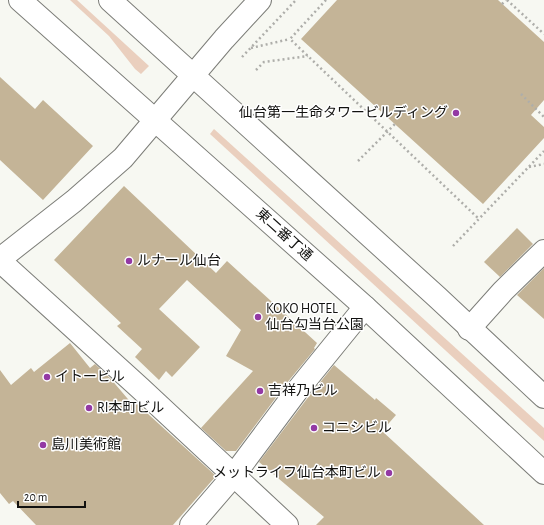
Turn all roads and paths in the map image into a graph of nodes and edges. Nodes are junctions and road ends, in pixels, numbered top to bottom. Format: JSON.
{"nodes":[{"id":1,"x":20,"y":0,"type":"edge"},
{"id":2,"x":110,"y":0,"type":"edge"},
{"id":3,"x":260,"y":0,"type":"edge"},
{"id":4,"x":296,"y":0,"type":"edge"},
{"id":5,"x":326,"y":0,"type":"edge"},
{"id":6,"x":507,"y":0,"type":"edge"},
{"id":7,"x":502,"y":4,"type":"dead end"},
{"id":8,"x":544,"y":34,"type":"edge"},
{"id":9,"x":290,"y":39,"type":"junction"},
{"id":10,"x":251,"y":48,"type":"junction"},
{"id":11,"x":308,"y":56,"type":"junction"},
{"id":12,"x":242,"y":57,"type":"dead end"},
{"id":13,"x":256,"y":70,"type":"dead end"},
{"id":14,"x":193,"y":76,"type":"junction"},
{"id":15,"x":521,"y":94,"type":"dead end"},
{"id":16,"x":544,"y":117,"type":"edge"},
{"id":17,"x":155,"y":120,"type":"junction"},
{"id":18,"x":395,"y":124,"type":"dead end"},
{"id":19,"x":387,"y":132,"type":"junction"},
{"id":20,"x":544,"y":152,"type":"edge"},
{"id":21,"x":358,"y":161,"type":"dead end"},
{"id":22,"x":544,"y":164,"type":"edge"},
{"id":23,"x":529,"y":167,"type":"junction"},
{"id":24,"x":479,"y":219,"type":"junction"},
{"id":25,"x":453,"y":246,"type":"dead end"},
{"id":26,"x":544,"y":251,"type":"edge"},
{"id":27,"x":0,"y":260,"type":"edge"},
{"id":28,"x":365,"y":307,"type":"junction"},
{"id":29,"x":469,"y":329,"type":"junction"},
{"id":30,"x":544,"y":397,"type":"edge"},
{"id":31,"x":544,"y":474,"type":"edge"},
{"id":32,"x":234,"y":475,"type":"junction"},
{"id":33,"x":191,"y":525,"type":"edge"},
{"id":34,"x":287,"y":525,"type":"edge"}],
"edges":[{"from":1,"to":17,"type":"main road","name":"東二番丁通"},
{"from":2,"to":14,"type":"main road"},
{"from":3,"to":14,"type":"main road"},
{"from":4,"to":10,"type":"path"},
{"from":5,"to":9,"type":"path"},
{"from":6,"to":7,"type":"path"},
{"from":6,"to":8,"type":"path"},
{"from":9,"to":10,"type":"path"},
{"from":9,"to":11,"type":"path"},
{"from":10,"to":12,"type":"path"},
{"from":11,"to":13,"type":"path"},
{"from":11,"to":19,"type":"path"},
{"from":14,"to":17,"type":"main road"},
{"from":14,"to":29,"type":"main road"},
{"from":15,"to":16,"type":"path"},
{"from":17,"to":27,"type":"main road"},
{"from":17,"to":28,"type":"main road","name":"東二番丁通"},
{"from":18,"to":19,"type":"path"},
{"from":19,"to":21,"type":"path"},
{"from":19,"to":24,"type":"path"},
{"from":20,"to":23,"type":"path"},
{"from":22,"to":23,"type":"path"},
{"from":23,"to":24,"type":"path"},
{"from":24,"to":25,"type":"path"},
{"from":26,"to":29,"type":"main road"},
{"from":27,"to":32,"type":"main road"},
{"from":28,"to":31,"type":"main road","name":"東二番丁通"},
{"from":28,"to":32,"type":"main road"},
{"from":29,"to":30,"type":"main road"},
{"from":32,"to":33,"type":"main road"},
{"from":32,"to":34,"type":"main road"}]}
